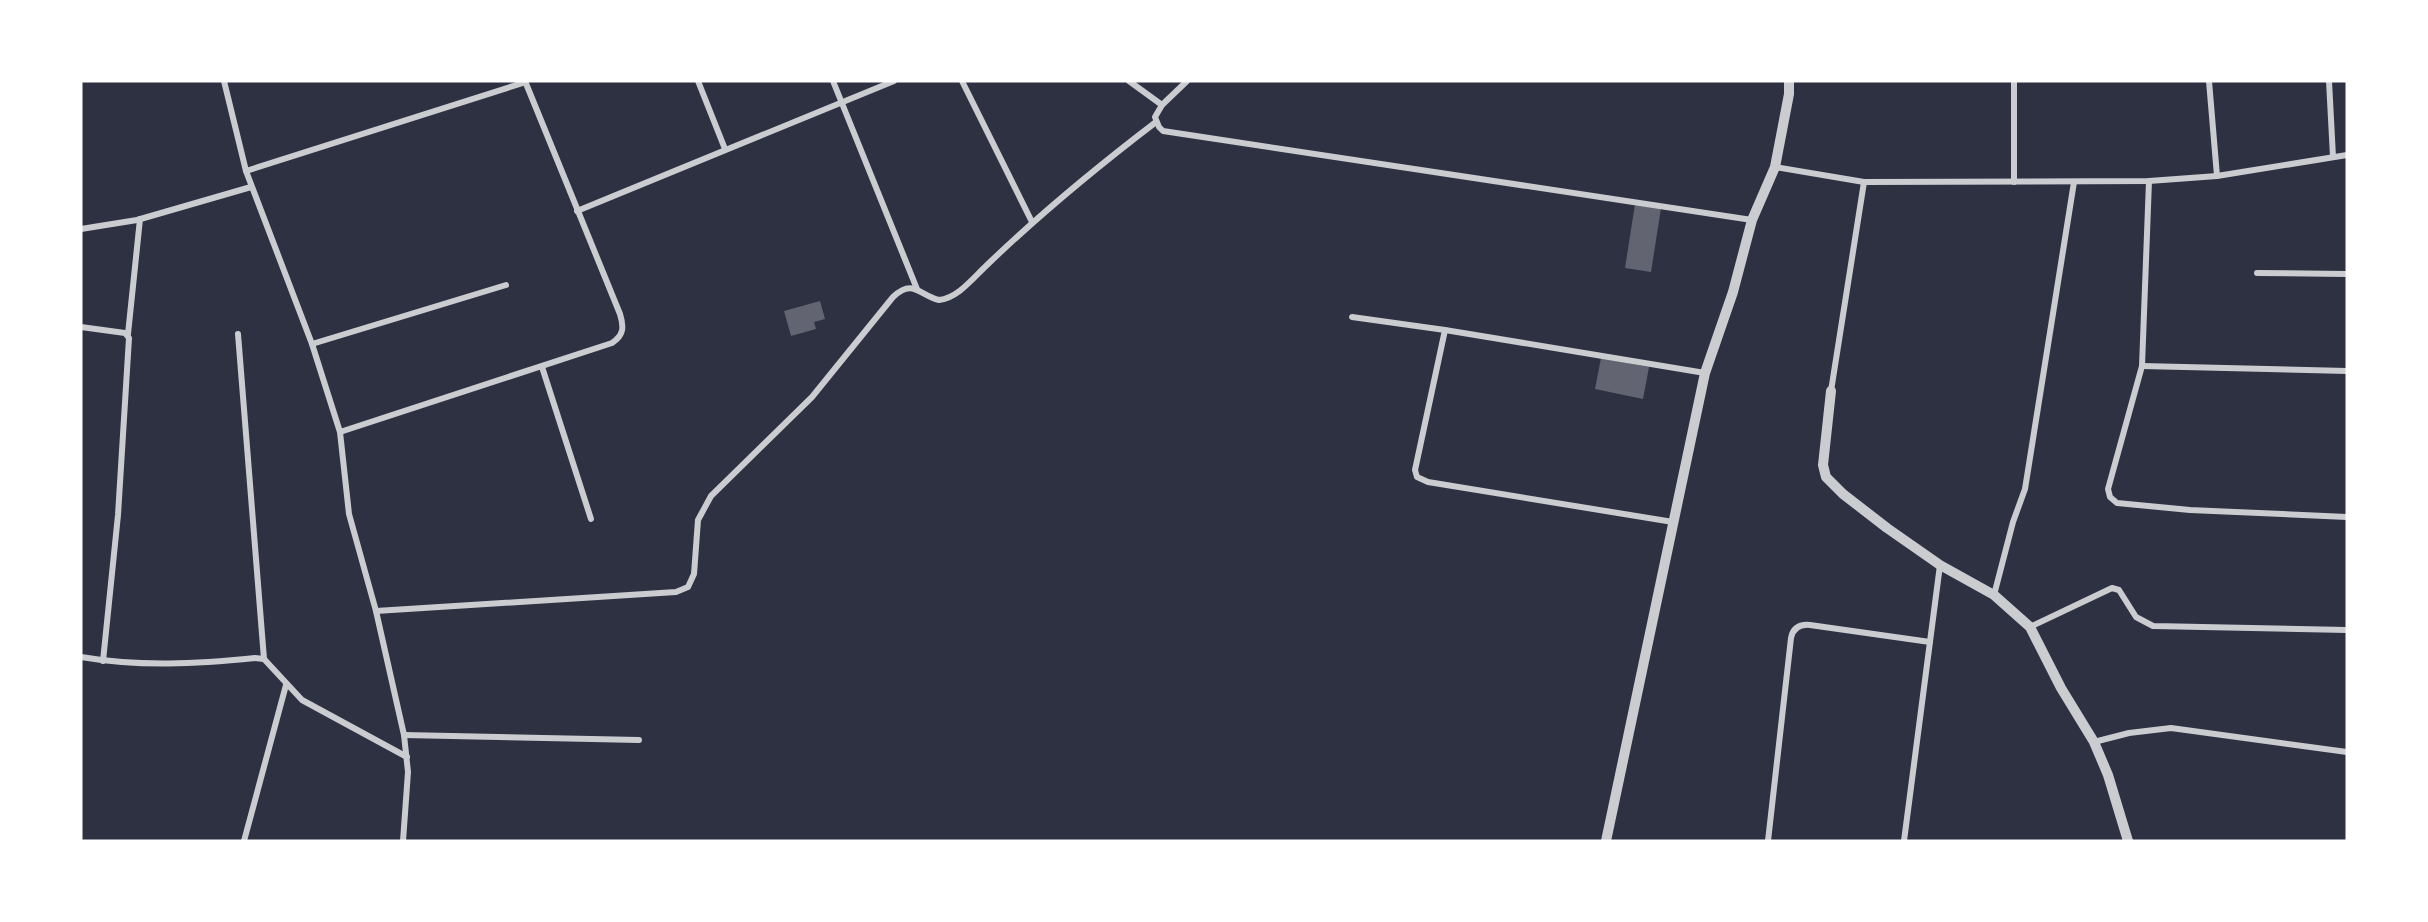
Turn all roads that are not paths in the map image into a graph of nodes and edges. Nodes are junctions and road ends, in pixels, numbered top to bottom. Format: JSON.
{"nodes":[{"id":1,"x":224,"y":81,"type":"edge"},
{"id":2,"x":698,"y":81,"type":"edge"},
{"id":3,"x":833,"y":81,"type":"edge"},
{"id":4,"x":894,"y":81,"type":"edge"},
{"id":5,"x":962,"y":81,"type":"edge"},
{"id":6,"x":1129,"y":81,"type":"edge"},
{"id":7,"x":1187,"y":81,"type":"edge"},
{"id":8,"x":1789,"y":81,"type":"edge"},
{"id":9,"x":2014,"y":81,"type":"edge"},
{"id":10,"x":2209,"y":81,"type":"edge"},
{"id":11,"x":2329,"y":81,"type":"edge"},
{"id":12,"x":525,"y":82,"type":"edge"},
{"id":13,"x":842,"y":102,"type":"junction"},
{"id":14,"x":1162,"y":105,"type":"junction"},
{"id":15,"x":1156,"y":122,"type":"junction"},
{"id":16,"x":725,"y":150,"type":"junction"},
{"id":17,"x":2347,"y":155,"type":"edge"},
{"id":18,"x":2333,"y":157,"type":"junction"},
{"id":19,"x":1775,"y":167,"type":"junction"},
{"id":20,"x":246,"y":171,"type":"junction"},
{"id":21,"x":2217,"y":176,"type":"junction"},
{"id":22,"x":2149,"y":181,"type":"junction"},
{"id":23,"x":1864,"y":182,"type":"junction"},
{"id":24,"x":2014,"y":182,"type":"junction"},
{"id":25,"x":2074,"y":182,"type":"junction"},
{"id":26,"x":251,"y":187,"type":"junction"},
{"id":27,"x":578,"y":211,"type":"junction"},
{"id":28,"x":140,"y":219,"type":"junction"},
{"id":29,"x":1752,"y":220,"type":"junction"},
{"id":30,"x":1032,"y":222,"type":"junction"},
{"id":31,"x":81,"y":229,"type":"edge"},
{"id":32,"x":2257,"y":273,"type":"dead end"},
{"id":33,"x":2347,"y":274,"type":"edge"},
{"id":34,"x":506,"y":285,"type":"dead end"},
{"id":35,"x":917,"y":289,"type":"junction"},
{"id":36,"x":1352,"y":317,"type":"dead end"},
{"id":37,"x":81,"y":327,"type":"edge"},
{"id":38,"x":1445,"y":330,"type":"junction"},
{"id":39,"x":128,"y":334,"type":"junction"},
{"id":40,"x":238,"y":334,"type":"dead end"},
{"id":41,"x":312,"y":344,"type":"junction"},
{"id":42,"x":2142,"y":366,"type":"junction"},
{"id":43,"x":542,"y":367,"type":"junction"},
{"id":44,"x":2347,"y":371,"type":"edge"},
{"id":45,"x":1705,"y":373,"type":"junction"},
{"id":46,"x":1831,"y":391,"type":"joint"},
{"id":47,"x":340,"y":432,"type":"junction"},
{"id":48,"x":2347,"y":517,"type":"edge"},
{"id":49,"x":591,"y":519,"type":"dead end"},
{"id":50,"x":1673,"y":522,"type":"junction"},
{"id":51,"x":1940,"y":565,"type":"junction"},
{"id":52,"x":1994,"y":595,"type":"junction"},
{"id":53,"x":376,"y":611,"type":"junction"},
{"id":54,"x":2030,"y":627,"type":"junction"},
{"id":55,"x":2347,"y":630,"type":"edge"},
{"id":56,"x":1930,"y":642,"type":"junction"},
{"id":57,"x":81,"y":657,"type":"edge"},
{"id":58,"x":264,"y":659,"type":"junction"},
{"id":59,"x":103,"y":661,"type":"junction"},
{"id":60,"x":286,"y":685,"type":"junction"},
{"id":61,"x":404,"y":735,"type":"junction"},
{"id":62,"x":639,"y":740,"type":"dead end"},
{"id":63,"x":2094,"y":742,"type":"junction"},
{"id":64,"x":2347,"y":752,"type":"edge"},
{"id":65,"x":407,"y":758,"type":"junction"},
{"id":66,"x":244,"y":841,"type":"edge"},
{"id":67,"x":403,"y":841,"type":"edge"},
{"id":68,"x":1606,"y":841,"type":"edge"},
{"id":69,"x":1768,"y":841,"type":"edge"},
{"id":70,"x":1904,"y":841,"type":"edge"},
{"id":71,"x":2128,"y":841,"type":"edge"}],
"edges":[{"from":1,"to":20,"type":"street"},
{"from":2,"to":16,"type":"street"},
{"from":3,"to":13,"type":"street"},
{"from":4,"to":13,"type":"street"},
{"from":5,"to":30,"type":"street"},
{"from":6,"to":14,"type":"street"},
{"from":7,"to":14,"type":"street"},
{"from":8,"to":19,"type":"street"},
{"from":9,"to":24,"type":"street"},
{"from":10,"to":21,"type":"street"},
{"from":11,"to":18,"type":"street"},
{"from":12,"to":20,"type":"street"},
{"from":12,"to":27,"type":"street"},
{"from":13,"to":16,"type":"street"},
{"from":13,"to":35,"type":"street"},
{"from":14,"to":15,"type":"street"},
{"from":15,"to":29,"type":"street"},
{"from":15,"to":30,"type":"street"},
{"from":16,"to":27,"type":"street"},
{"from":17,"to":18,"type":"street"},
{"from":18,"to":21,"type":"street"},
{"from":19,"to":23,"type":"street"},
{"from":19,"to":29,"type":"street"},
{"from":20,"to":26,"type":"street"},
{"from":21,"to":22,"type":"street"},
{"from":22,"to":25,"type":"street"},
{"from":22,"to":42,"type":"street"},
{"from":23,"to":24,"type":"street"},
{"from":23,"to":46,"type":"street"},
{"from":24,"to":25,"type":"street"},
{"from":25,"to":52,"type":"street"},
{"from":26,"to":28,"type":"street"},
{"from":26,"to":41,"type":"street"},
{"from":27,"to":43,"type":"street"},
{"from":28,"to":31,"type":"street"},
{"from":28,"to":39,"type":"street"},
{"from":29,"to":45,"type":"street"},
{"from":30,"to":35,"type":"street"},
{"from":32,"to":33,"type":"street"},
{"from":34,"to":41,"type":"street"},
{"from":35,"to":53,"type":"street"},
{"from":36,"to":38,"type":"street"},
{"from":37,"to":39,"type":"street"},
{"from":38,"to":45,"type":"street"},
{"from":38,"to":50,"type":"street"},
{"from":39,"to":59,"type":"street"},
{"from":40,"to":58,"type":"street"},
{"from":41,"to":47,"type":"street"},
{"from":42,"to":44,"type":"street"},
{"from":42,"to":48,"type":"street"},
{"from":43,"to":47,"type":"street"},
{"from":43,"to":49,"type":"street"},
{"from":45,"to":50,"type":"street"},
{"from":46,"to":51,"type":"street"},
{"from":47,"to":53,"type":"street"},
{"from":50,"to":68,"type":"street"},
{"from":51,"to":52,"type":"street"},
{"from":51,"to":56,"type":"street"},
{"from":52,"to":54,"type":"street"},
{"from":53,"to":61,"type":"street"},
{"from":54,"to":55,"type":"street"},
{"from":54,"to":63,"type":"street"},
{"from":56,"to":69,"type":"street"},
{"from":56,"to":70,"type":"street"},
{"from":57,"to":59,"type":"street"},
{"from":58,"to":59,"type":"street"},
{"from":58,"to":60,"type":"street"},
{"from":60,"to":65,"type":"street"},
{"from":60,"to":66,"type":"street"},
{"from":61,"to":62,"type":"street"},
{"from":61,"to":65,"type":"street"},
{"from":63,"to":64,"type":"street"},
{"from":63,"to":71,"type":"street"},
{"from":65,"to":67,"type":"street"}]}
